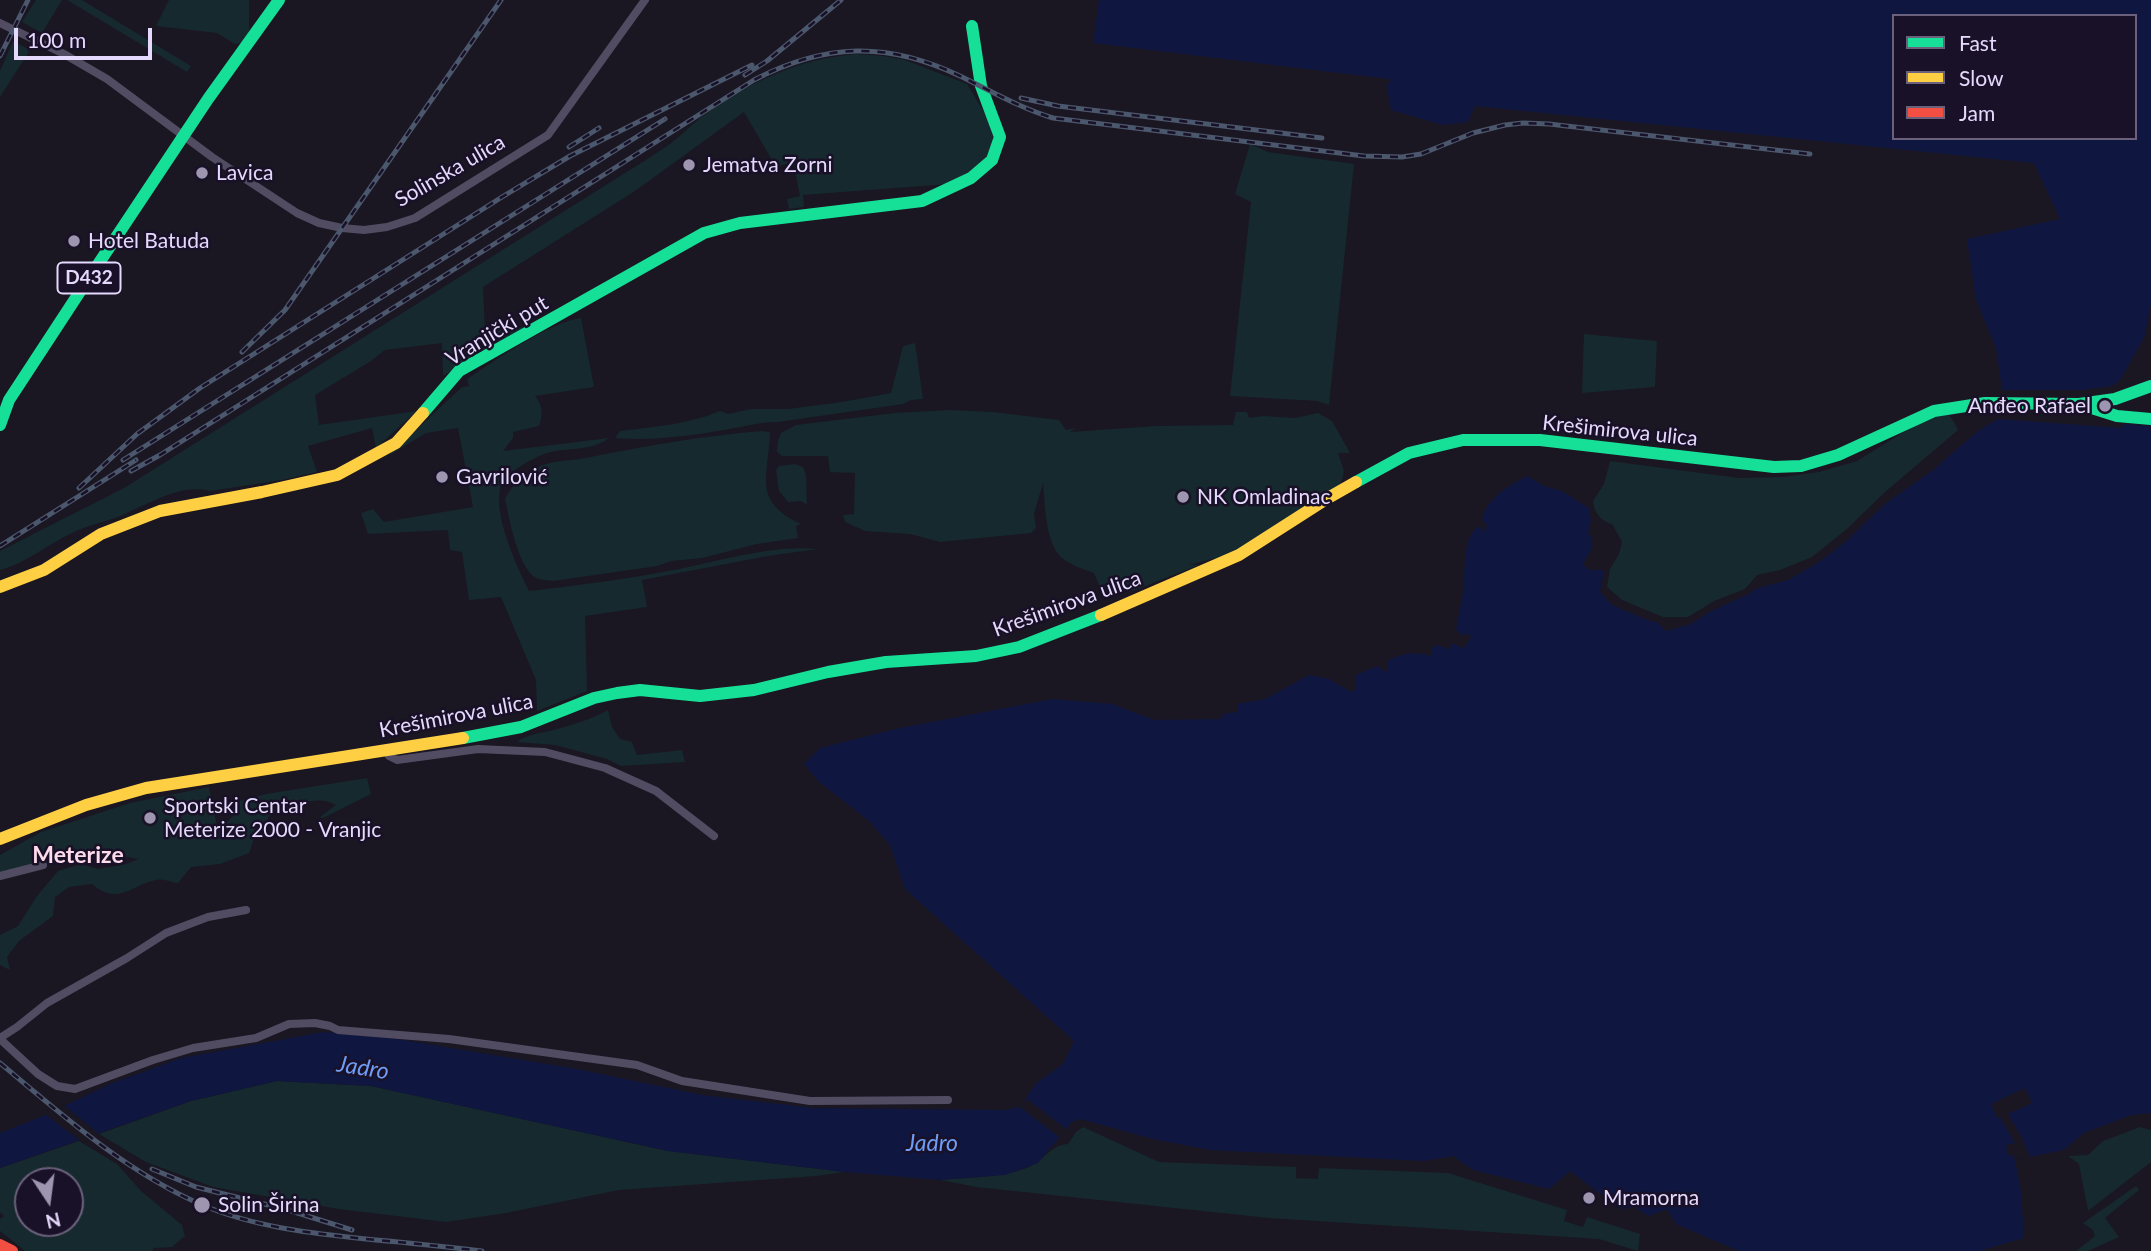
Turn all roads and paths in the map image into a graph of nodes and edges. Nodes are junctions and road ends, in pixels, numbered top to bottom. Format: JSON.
{"nodes":[{"id":1,"x":279,"y":0,"type":"edge"},
{"id":2,"x":645,"y":0,"type":"edge"},
{"id":3,"x":0,"y":23,"type":"edge"},
{"id":4,"x":972,"y":26,"type":"dead end"},
{"id":5,"x":185,"y":136,"type":"junction"},
{"id":6,"x":2151,"y":386,"type":"edge"},
{"id":7,"x":2079,"y":404,"type":"junction"},
{"id":8,"x":2151,"y":419,"type":"edge"},
{"id":9,"x":0,"y":425,"type":"edge"},
{"id":10,"x":0,"y":587,"type":"edge"},
{"id":11,"x":386,"y":750,"type":"junction"},
{"id":12,"x":714,"y":836,"type":"dead end"},
{"id":13,"x":0,"y":839,"type":"edge"},
{"id":14,"x":43,"y":865,"type":"dead end"},
{"id":15,"x":0,"y":876,"type":"edge"},
{"id":16,"x":246,"y":910,"type":"dead end"},
{"id":17,"x":0,"y":1039,"type":"edge"},
{"id":18,"x":948,"y":1100,"type":"dead end"},
{"id":19,"x":0,"y":1245,"type":"edge"},
{"id":20,"x":12,"y":1251,"type":"edge"}],
"edges":[{"from":1,"to":5,"type":"main road","number":"D432"},
{"from":2,"to":5,"type":"street","name":"Solinska ulica"},
{"from":3,"to":5,"type":"street","name":"Solinska ulica"},
{"from":4,"to":10,"type":"main road","name":"Vranjički put"},
{"from":5,"to":9,"type":"main road","number":"D432"},
{"from":6,"to":7,"type":"main road"},
{"from":7,"to":8,"type":"main road"},
{"from":7,"to":11,"type":"main road","name":"Krešimirova ulica"},
{"from":11,"to":12,"type":"street"},
{"from":11,"to":13,"type":"main road","name":"Krešimirova ulica"},
{"from":14,"to":15,"type":"street"},
{"from":16,"to":17,"type":"street"},
{"from":17,"to":18,"type":"street"},
{"from":19,"to":20,"type":"main road"}]}
